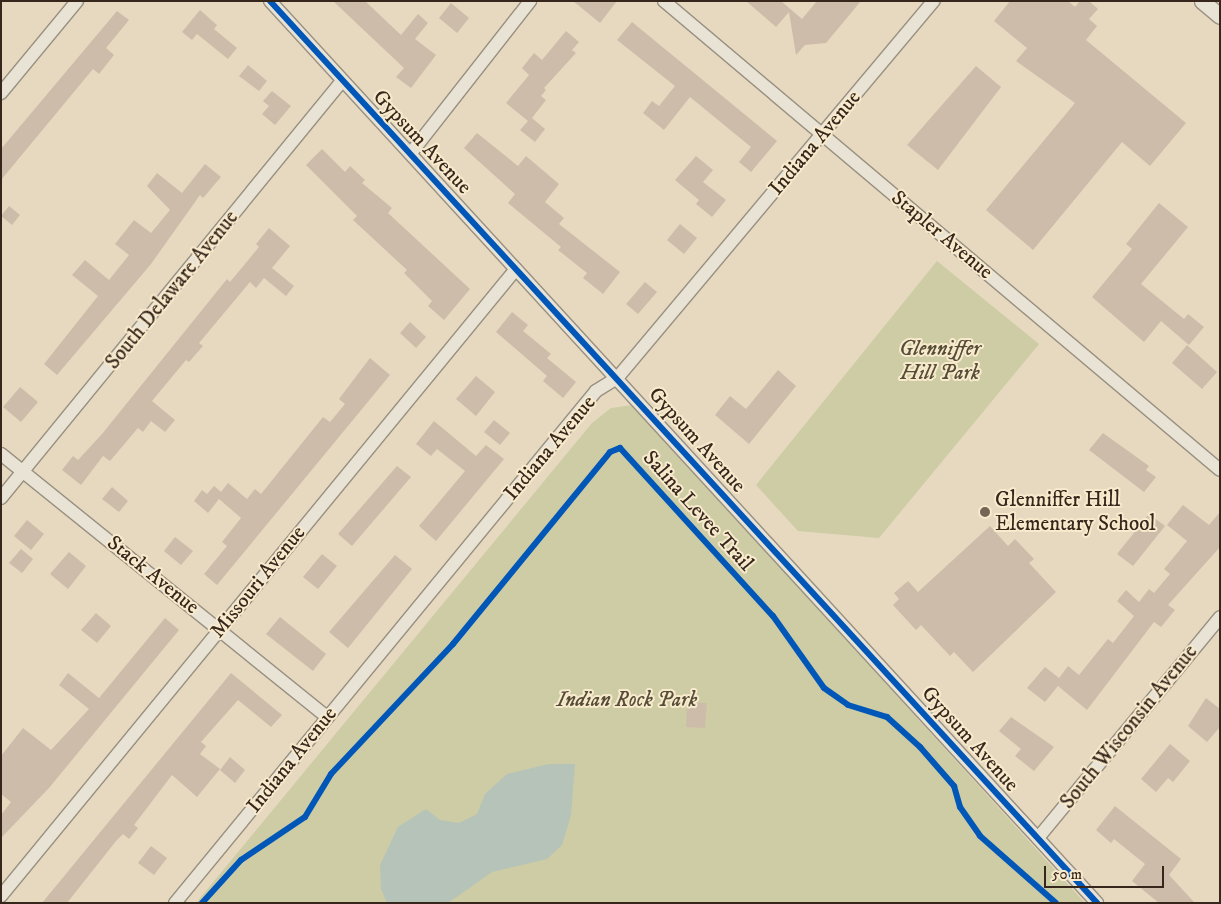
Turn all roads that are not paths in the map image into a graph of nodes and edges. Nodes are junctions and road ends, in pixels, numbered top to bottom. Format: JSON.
{"nodes":[{"id":1,"x":77,"y":1,"type":"edge"},
{"id":2,"x":270,"y":1,"type":"edge"},
{"id":3,"x":530,"y":1,"type":"edge"},
{"id":4,"x":664,"y":1,"type":"edge"},
{"id":5,"x":934,"y":1,"type":"edge"},
{"id":6,"x":1202,"y":1,"type":"edge"},
{"id":7,"x":1220,"y":16,"type":"edge"},
{"id":8,"x":342,"y":82,"type":"junction"},
{"id":9,"x":1,"y":93,"type":"edge"},
{"id":10,"x":823,"y":135,"type":"junction"},
{"id":11,"x":411,"y":153,"type":"junction"},
{"id":12,"x":516,"y":269,"type":"junction"},
{"id":13,"x":618,"y":377,"type":"junction"},
{"id":14,"x":1,"y":454,"type":"edge"},
{"id":15,"x":1220,"y":470,"type":"edge"},
{"id":16,"x":23,"y":471,"type":"junction"},
{"id":17,"x":1,"y":498,"type":"edge"},
{"id":18,"x":1220,"y":616,"type":"edge"},
{"id":19,"x":219,"y":630,"type":"junction"},
{"id":20,"x":327,"y":717,"type":"junction"},
{"id":21,"x":1038,"y":838,"type":"junction"},
{"id":22,"x":1,"y":896,"type":"edge"},
{"id":23,"x":176,"y":903,"type":"edge"},
{"id":24,"x":1097,"y":903,"type":"edge"}],
"edges":[{"from":1,"to":9,"type":"street"},
{"from":2,"to":8,"type":"street","name":"Gypsum Avenue"},
{"from":3,"to":11,"type":"street"},
{"from":4,"to":10,"type":"street","name":"Stapler Avenue"},
{"from":5,"to":10,"type":"street","name":"Indiana Avenue"},
{"from":6,"to":7,"type":"street"},
{"from":8,"to":11,"type":"street","name":"Gypsum Avenue"},
{"from":8,"to":16,"type":"street","name":"South Delaware Avenue"},
{"from":10,"to":13,"type":"street","name":"Indiana Avenue"},
{"from":10,"to":15,"type":"street","name":"Stapler Avenue"},
{"from":11,"to":12,"type":"street","name":"Gypsum Avenue"},
{"from":12,"to":13,"type":"street","name":"Gypsum Avenue"},
{"from":12,"to":19,"type":"street","name":"Missouri Avenue"},
{"from":13,"to":20,"type":"street","name":"Indiana Avenue"},
{"from":13,"to":21,"type":"street","name":"Gypsum Avenue"},
{"from":14,"to":16,"type":"street","name":"Stack Avenue"},
{"from":16,"to":17,"type":"street","name":"South Delaware Avenue"},
{"from":16,"to":19,"type":"street","name":"Stack Avenue"},
{"from":18,"to":21,"type":"street","name":"South Wisconsin Avenue"},
{"from":19,"to":20,"type":"street","name":"Stack Avenue"},
{"from":19,"to":22,"type":"street","name":"Missouri Avenue"},
{"from":20,"to":23,"type":"street","name":"Indiana Avenue"},
{"from":21,"to":24,"type":"street","name":"Gypsum Avenue"}]}
